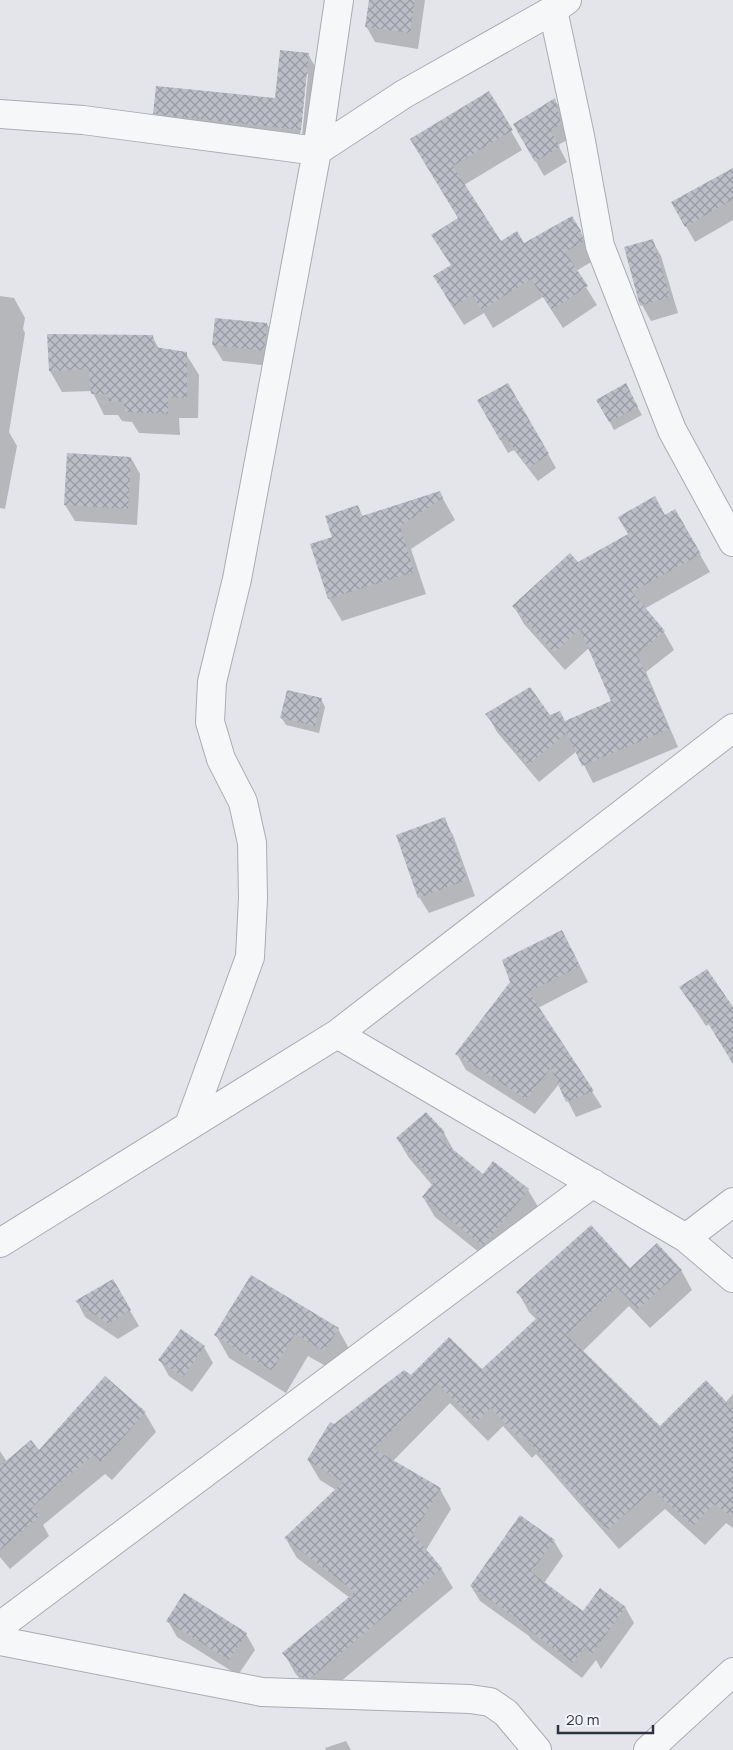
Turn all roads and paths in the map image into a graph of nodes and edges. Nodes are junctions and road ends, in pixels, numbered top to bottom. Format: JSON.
{"nodes":[{"id":1,"x":338,"y":0,"type":"edge"},
{"id":2,"x":560,"y":5,"type":"edge"},
{"id":3,"x":0,"y":114,"type":"edge"},
{"id":4,"x":317,"y":151,"type":"junction"},
{"id":5,"x":733,"y":542,"type":"edge"},
{"id":6,"x":733,"y":728,"type":"edge"},
{"id":7,"x":337,"y":1034,"type":"junction"},
{"id":8,"x":189,"y":1125,"type":"junction"},
{"id":9,"x":593,"y":1183,"type":"junction"},
{"id":10,"x":733,"y":1202,"type":"edge"},
{"id":11,"x":686,"y":1238,"type":"junction"},
{"id":12,"x":0,"y":1242,"type":"edge"},
{"id":13,"x":733,"y":1278,"type":"edge"},
{"id":14,"x":0,"y":1626,"type":"edge"},
{"id":15,"x":0,"y":1641,"type":"edge"},
{"id":16,"x":732,"y":1674,"type":"edge"},
{"id":17,"x":537,"y":1750,"type":"edge"},
{"id":18,"x":648,"y":1750,"type":"edge"}],
"edges":[{"from":1,"to":4,"type":"street"},
{"from":2,"to":4,"type":"street"},
{"from":2,"to":5,"type":"street"},
{"from":3,"to":4,"type":"street"},
{"from":4,"to":8,"type":"street"},
{"from":6,"to":7,"type":"street"},
{"from":7,"to":8,"type":"street"},
{"from":7,"to":9,"type":"street"},
{"from":8,"to":12,"type":"street"},
{"from":9,"to":11,"type":"street"},
{"from":9,"to":14,"type":"street"},
{"from":10,"to":11,"type":"street"},
{"from":11,"to":13,"type":"street"},
{"from":15,"to":17,"type":"street"},
{"from":16,"to":18,"type":"street"}]}
